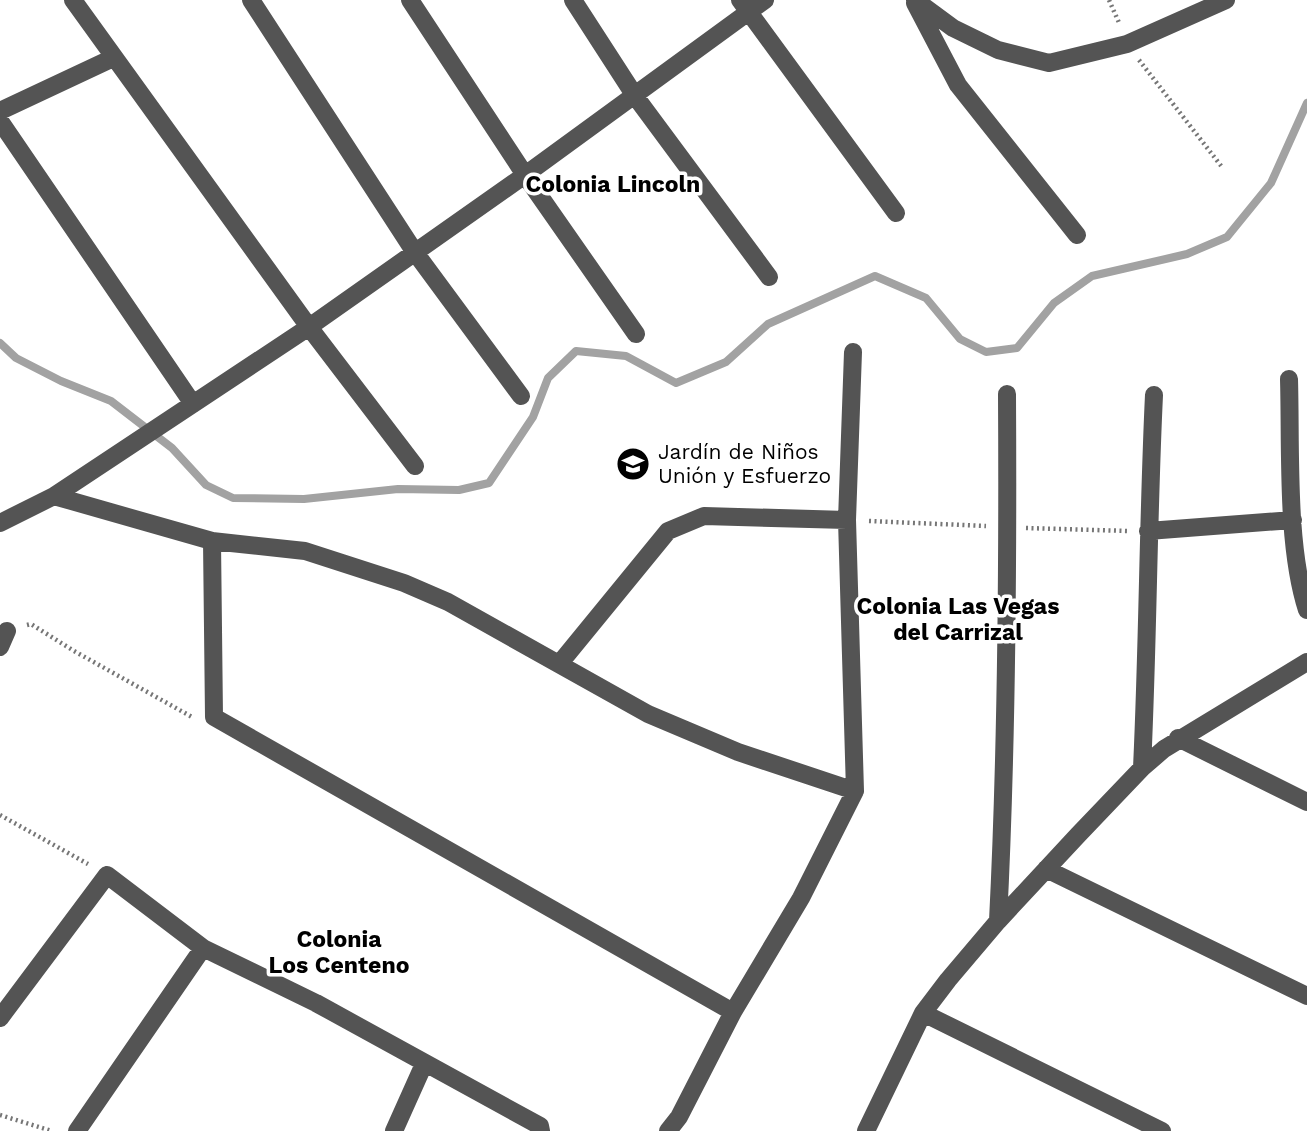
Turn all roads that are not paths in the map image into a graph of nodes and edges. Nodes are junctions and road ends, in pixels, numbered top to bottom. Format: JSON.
{"nodes":[{"id":1,"x":73,"y":0,"type":"edge"},
{"id":2,"x":251,"y":0,"type":"edge"},
{"id":3,"x":410,"y":0,"type":"edge"},
{"id":4,"x":573,"y":0,"type":"edge"},
{"id":5,"x":765,"y":0,"type":"edge"},
{"id":6,"x":914,"y":0,"type":"edge"},
{"id":7,"x":1226,"y":0,"type":"edge"},
{"id":8,"x":744,"y":6,"type":"edge"},
{"id":9,"x":113,"y":58,"type":"junction"},
{"id":10,"x":635,"y":96,"type":"junction"},
{"id":11,"x":0,"y":111,"type":"edge"},
{"id":12,"x":0,"y":121,"type":"edge"},
{"id":13,"x":526,"y":175,"type":"junction"},
{"id":14,"x":897,"y":213,"type":"dead end"},
{"id":15,"x":1077,"y":235,"type":"dead end"},
{"id":16,"x":414,"y":251,"type":"junction"},
{"id":17,"x":769,"y":277,"type":"dead end"},
{"id":18,"x":309,"y":327,"type":"junction"},
{"id":19,"x":636,"y":334,"type":"dead end"},
{"id":20,"x":853,"y":352,"type":"dead end"},
{"id":21,"x":1289,"y":379,"type":"dead end"},
{"id":22,"x":1007,"y":394,"type":"dead end"},
{"id":23,"x":1154,"y":395,"type":"dead end"},
{"id":24,"x":521,"y":396,"type":"dead end"},
{"id":25,"x":193,"y":404,"type":"junction"},
{"id":26,"x":415,"y":466,"type":"dead end"},
{"id":27,"x":54,"y":496,"type":"junction"},
{"id":28,"x":848,"y":520,"type":"junction"},
{"id":29,"x":1293,"y":520,"type":"junction"},
{"id":30,"x":0,"y":523,"type":"edge"},
{"id":31,"x":1148,"y":531,"type":"junction"},
{"id":32,"x":212,"y":541,"type":"junction"},
{"id":33,"x":1307,"y":541,"type":"edge"},
{"id":34,"x":1298,"y":562,"type":"junction"},
{"id":35,"x":1307,"y":610,"type":"edge"},
{"id":36,"x":1307,"y":662,"type":"edge"},
{"id":37,"x":560,"y":663,"type":"junction"},
{"id":38,"x":1178,"y":738,"type":"junction"},
{"id":39,"x":1142,"y":768,"type":"junction"},
{"id":40,"x":855,"y":792,"type":"junction"},
{"id":41,"x":1307,"y":802,"type":"edge"},
{"id":42,"x":1046,"y":869,"type":"junction"},
{"id":43,"x":998,"y":920,"type":"junction"},
{"id":44,"x":204,"y":948,"type":"junction"},
{"id":45,"x":1307,"y":996,"type":"edge"},
{"id":46,"x":733,"y":1012,"type":"junction"},
{"id":47,"x":923,"y":1013,"type":"junction"},
{"id":48,"x":0,"y":1018,"type":"edge"},
{"id":49,"x":424,"y":1064,"type":"junction"},
{"id":50,"x":77,"y":1131,"type":"edge"},
{"id":51,"x":394,"y":1131,"type":"edge"},
{"id":52,"x":541,"y":1131,"type":"edge"},
{"id":53,"x":668,"y":1131,"type":"edge"},
{"id":54,"x":866,"y":1131,"type":"edge"},
{"id":55,"x":1162,"y":1131,"type":"edge"}],
"edges":[{"from":1,"to":9,"type":"street"},
{"from":2,"to":16,"type":"street"},
{"from":3,"to":13,"type":"street"},
{"from":4,"to":10,"type":"street"},
{"from":5,"to":8,"type":"street"},
{"from":6,"to":7,"type":"street"},
{"from":6,"to":15,"type":"street"},
{"from":8,"to":10,"type":"street"},
{"from":8,"to":14,"type":"street"},
{"from":9,"to":11,"type":"street"},
{"from":9,"to":18,"type":"street"},
{"from":10,"to":13,"type":"street"},
{"from":10,"to":17,"type":"street"},
{"from":12,"to":25,"type":"street"},
{"from":13,"to":16,"type":"street"},
{"from":13,"to":19,"type":"street"},
{"from":16,"to":18,"type":"street"},
{"from":16,"to":24,"type":"street"},
{"from":18,"to":25,"type":"street"},
{"from":18,"to":26,"type":"street"},
{"from":20,"to":28,"type":"street"},
{"from":21,"to":29,"type":"street"},
{"from":22,"to":43,"type":"street"},
{"from":23,"to":31,"type":"street"},
{"from":25,"to":27,"type":"street"},
{"from":27,"to":30,"type":"street"},
{"from":27,"to":32,"type":"street"},
{"from":28,"to":37,"type":"street"},
{"from":28,"to":40,"type":"street"},
{"from":29,"to":31,"type":"street"},
{"from":29,"to":34,"type":"street"},
{"from":31,"to":39,"type":"street"},
{"from":32,"to":37,"type":"street"},
{"from":32,"to":46,"type":"street"},
{"from":33,"to":34,"type":"street"},
{"from":34,"to":35,"type":"street"},
{"from":36,"to":38,"type":"street"},
{"from":37,"to":40,"type":"street"},
{"from":38,"to":39,"type":"street"},
{"from":38,"to":41,"type":"street"},
{"from":39,"to":42,"type":"street"},
{"from":40,"to":46,"type":"street"},
{"from":42,"to":43,"type":"street"},
{"from":42,"to":45,"type":"street"},
{"from":43,"to":47,"type":"street"},
{"from":44,"to":48,"type":"street"},
{"from":44,"to":49,"type":"street"},
{"from":44,"to":50,"type":"street"},
{"from":46,"to":53,"type":"street"},
{"from":47,"to":54,"type":"street"},
{"from":47,"to":55,"type":"street"},
{"from":49,"to":51,"type":"street"},
{"from":49,"to":52,"type":"street"}]}
